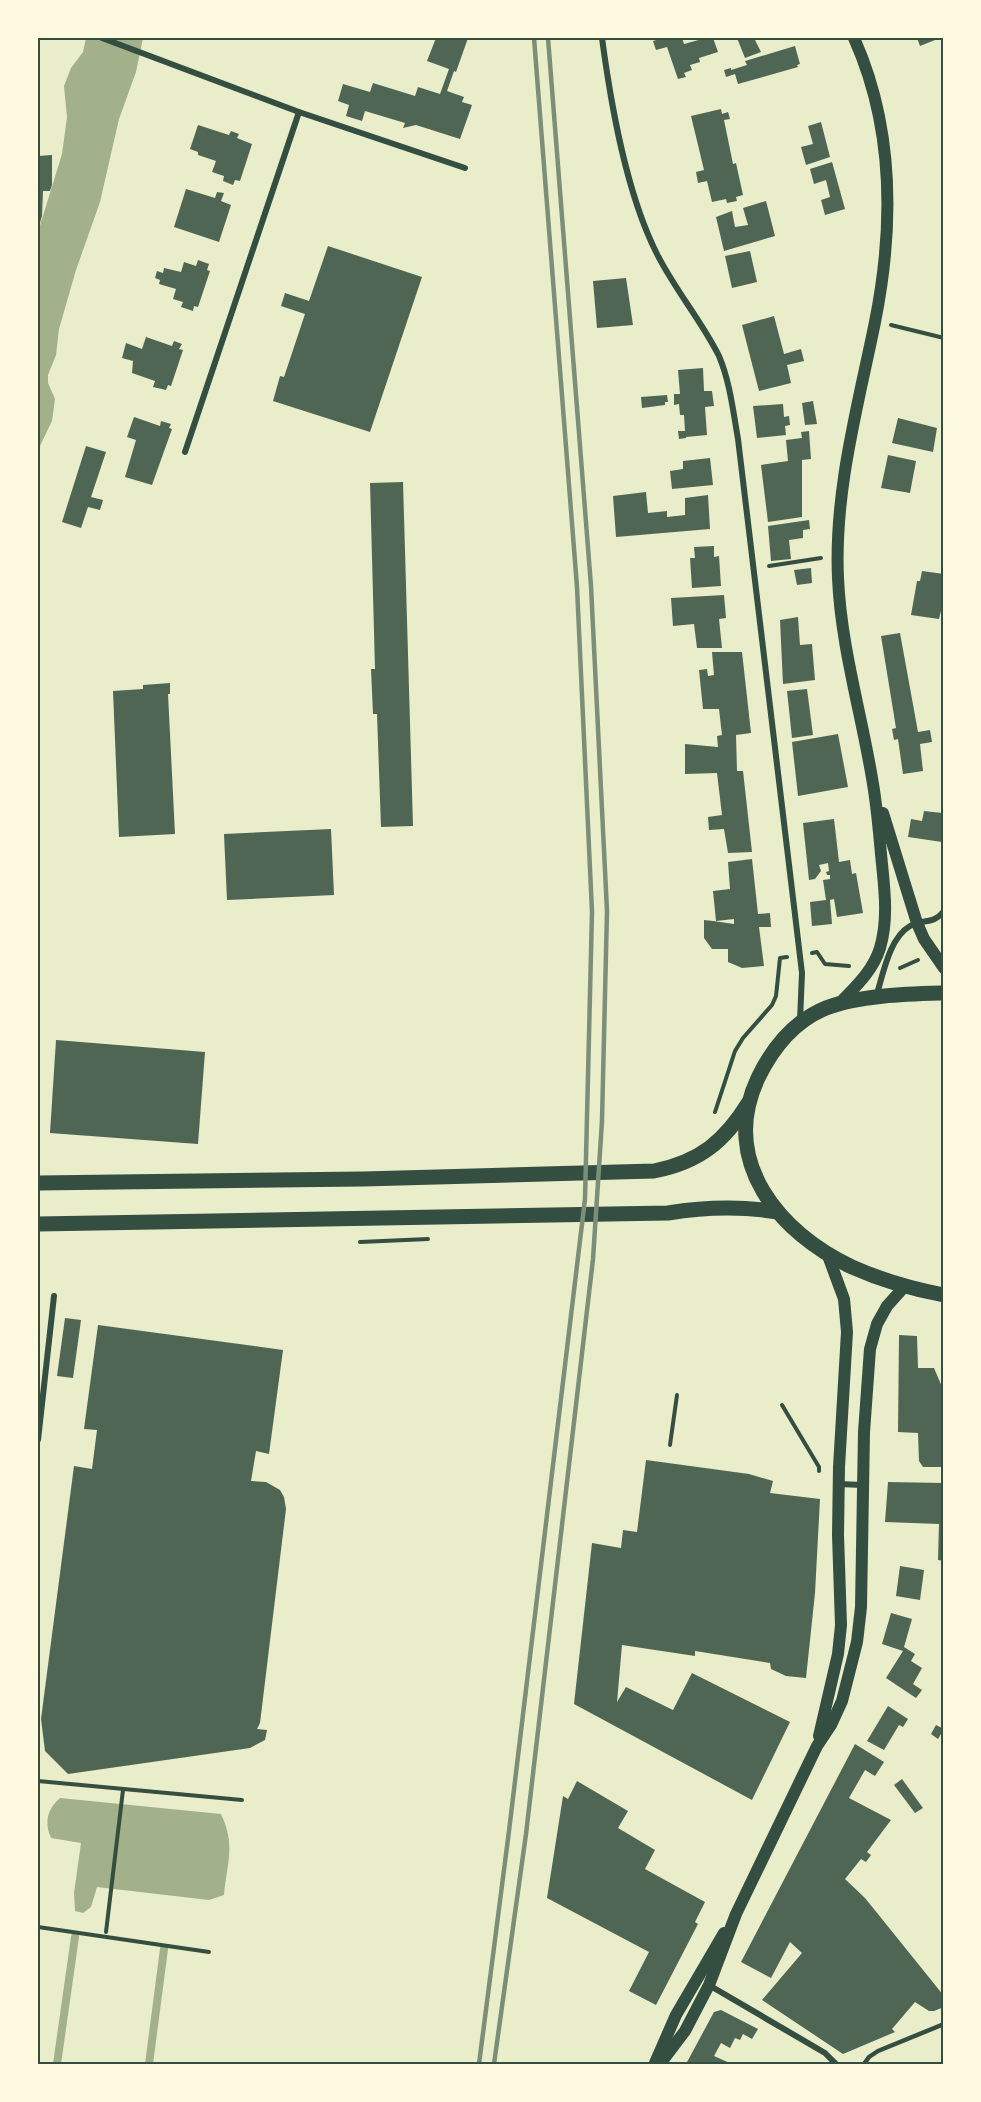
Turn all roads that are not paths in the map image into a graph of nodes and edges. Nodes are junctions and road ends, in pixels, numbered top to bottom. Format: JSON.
{"nodes":[{"id":1,"x":102,"y":38,"type":"edge"},
{"id":2,"x":602,"y":38,"type":"edge"},
{"id":3,"x":854,"y":38,"type":"edge"},
{"id":4,"x":299,"y":112,"type":"junction"},
{"id":5,"x":465,"y":168,"type":"dead end"},
{"id":6,"x":184,"y":452,"type":"dead end"},
{"id":7,"x":873,"y":783,"type":"junction"},
{"id":8,"x":944,"y":911,"type":"edge"},
{"id":9,"x":917,"y":923,"type":"junction"},
{"id":10,"x":944,"y":968,"type":"edge"},
{"id":11,"x":944,"y":993,"type":"edge"},
{"id":12,"x":876,"y":998,"type":"junction"},
{"id":13,"x":838,"y":1005,"type":"junction"},
{"id":14,"x":800,"y":1022,"type":"junction"},
{"id":15,"x":749,"y":1102,"type":"junction"},
{"id":16,"x":38,"y":1183,"type":"edge"},
{"id":17,"x":778,"y":1212,"type":"junction"},
{"id":18,"x":38,"y":1224,"type":"edge"},
{"id":19,"x":826,"y":1252,"type":"junction"},
{"id":20,"x":905,"y":1286,"type":"junction"},
{"id":21,"x":944,"y":1295,"type":"edge"},
{"id":22,"x":54,"y":1296,"type":"dead end"},
{"id":23,"x":38,"y":1440,"type":"edge"},
{"id":24,"x":839,"y":1484,"type":"junction"},
{"id":25,"x":862,"y":1485,"type":"junction"},
{"id":26,"x":817,"y":1746,"type":"junction"},
{"id":27,"x":736,"y":1914,"type":"junction"},
{"id":28,"x":697,"y":1978,"type":"junction"},
{"id":29,"x":709,"y":1985,"type":"junction"},
{"id":30,"x":944,"y":2024,"type":"edge"},
{"id":31,"x":655,"y":2064,"type":"edge"},
{"id":32,"x":660,"y":2064,"type":"edge"},
{"id":33,"x":836,"y":2064,"type":"edge"},
{"id":34,"x":864,"y":2064,"type":"edge"}],
"edges":[{"from":1,"to":4,"type":"street"},
{"from":2,"to":14,"type":"street"},
{"from":3,"to":7,"type":"main road"},
{"from":4,"to":5,"type":"street"},
{"from":4,"to":6,"type":"street"},
{"from":7,"to":9,"type":"main road"},
{"from":7,"to":13,"type":"main road"},
{"from":8,"to":9,"type":"street"},
{"from":9,"to":10,"type":"main road"},
{"from":9,"to":12,"type":"street"},
{"from":11,"to":12,"type":"main road"},
{"from":12,"to":13,"type":"main road"},
{"from":13,"to":14,"type":"main road"},
{"from":14,"to":15,"type":"main road"},
{"from":15,"to":16,"type":"main road"},
{"from":15,"to":17,"type":"main road"},
{"from":17,"to":18,"type":"main road"},
{"from":17,"to":19,"type":"main road"},
{"from":19,"to":20,"type":"main road"},
{"from":19,"to":24,"type":"main road"},
{"from":20,"to":21,"type":"main road"},
{"from":20,"to":25,"type":"main road"},
{"from":22,"to":23,"type":"street"},
{"from":24,"to":25,"type":"street"},
{"from":24,"to":26,"type":"main road"},
{"from":25,"to":26,"type":"main road"},
{"from":26,"to":27,"type":"main road"},
{"from":27,"to":28,"type":"main road"},
{"from":27,"to":29,"type":"main road"},
{"from":28,"to":29,"type":"street"},
{"from":28,"to":31,"type":"main road"},
{"from":29,"to":32,"type":"main road"},
{"from":29,"to":33,"type":"street"},
{"from":30,"to":34,"type":"lane"}]}
